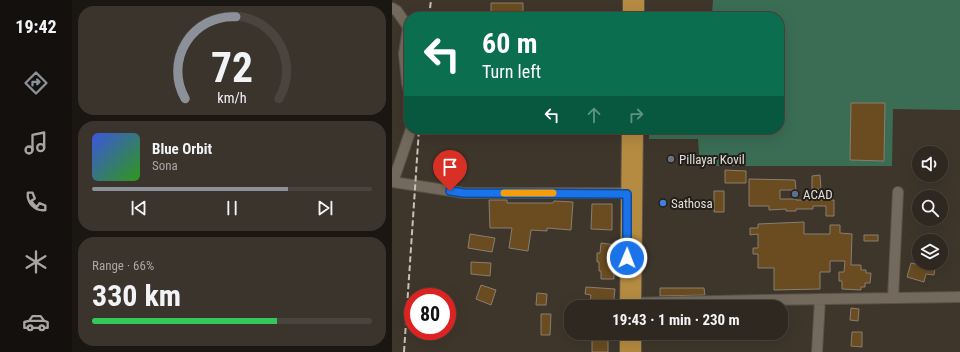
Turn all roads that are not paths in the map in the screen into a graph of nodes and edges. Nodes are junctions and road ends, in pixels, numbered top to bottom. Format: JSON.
{"nodes":[{"id":1,"x":629,"y":0,"type":"edge"},
{"id":2,"x":638,"y":0,"type":"edge"},
{"id":3,"x":392,"y":8,"type":"edge"},
{"id":4,"x":629,"y":12,"type":"edge"},
{"id":5,"x":638,"y":12,"type":"edge"},
{"id":6,"x":404,"y":21,"type":"edge"},
{"id":7,"x":409,"y":134,"type":"edge"},
{"id":8,"x":628,"y":134,"type":"edge"},
{"id":9,"x":636,"y":134,"type":"edge"},
{"id":10,"x":392,"y":186,"type":"edge"},
{"id":11,"x":898,"y":192,"type":"dead end"},
{"id":12,"x":627,"y":194,"type":"junction"},
{"id":13,"x":960,"y":297,"type":"edge"},
{"id":14,"x":893,"y":298,"type":"junction"},
{"id":15,"x":820,"y":299,"type":"junction"},
{"id":16,"x":630,"y":300,"type":"edge"},
{"id":17,"x":630,"y":300,"type":"edge"},
{"id":18,"x":788,"y":300,"type":"edge"},
{"id":19,"x":626,"y":340,"type":"edge"},
{"id":20,"x":635,"y":340,"type":"edge"},
{"id":21,"x":626,"y":352,"type":"edge"},
{"id":22,"x":635,"y":352,"type":"edge"},
{"id":23,"x":817,"y":352,"type":"edge"}],
"edges":[{"from":1,"to":4,"type":"highway"},
{"from":2,"to":5,"type":"highway"},
{"from":3,"to":6,"type":"street"},
{"from":7,"to":10,"type":"street"},
{"from":8,"to":12,"type":"highway"},
{"from":9,"to":17,"type":"highway"},
{"from":10,"to":12,"type":"street"},
{"from":11,"to":14,"type":"street"},
{"from":12,"to":16,"type":"highway"},
{"from":13,"to":14,"type":"street"},
{"from":14,"to":15,"type":"street"},
{"from":15,"to":18,"type":"street"},
{"from":15,"to":23,"type":"street"},
{"from":19,"to":21,"type":"highway"},
{"from":20,"to":22,"type":"highway"}]}
